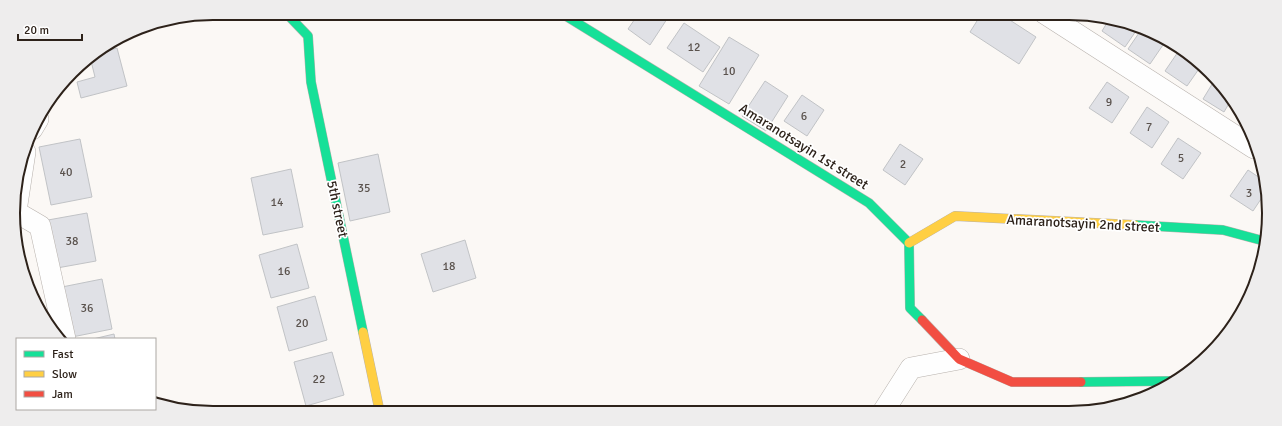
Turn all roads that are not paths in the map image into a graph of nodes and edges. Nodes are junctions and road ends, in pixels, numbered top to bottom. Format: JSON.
{"nodes":[{"id":1,"x":293,"y":20,"type":"edge"},
{"id":2,"x":572,"y":20,"type":"edge"},
{"id":3,"x":1055,"y":20,"type":"edge"},
{"id":4,"x":1250,"y":145,"type":"edge"},
{"id":5,"x":20,"y":214,"type":"edge"},
{"id":6,"x":1260,"y":240,"type":"edge"},
{"id":7,"x":909,"y":243,"type":"junction"},
{"id":8,"x":64,"y":335,"type":"edge"},
{"id":9,"x":958,"y":359,"type":"junction"},
{"id":10,"x":1164,"y":381,"type":"edge"},
{"id":11,"x":379,"y":406,"type":"edge"},
{"id":12,"x":887,"y":406,"type":"edge"}],
"edges":[{"from":1,"to":11,"type":"street","name":"5th street"},
{"from":2,"to":7,"type":"street","name":"Amaranotsayin 1st street"},
{"from":3,"to":4,"type":"street"},
{"from":5,"to":8,"type":"street"},
{"from":6,"to":7,"type":"street","name":"Amaranotsayin 2nd street"},
{"from":7,"to":9,"type":"street"},
{"from":9,"to":10,"type":"street"},
{"from":9,"to":12,"type":"street"}]}
